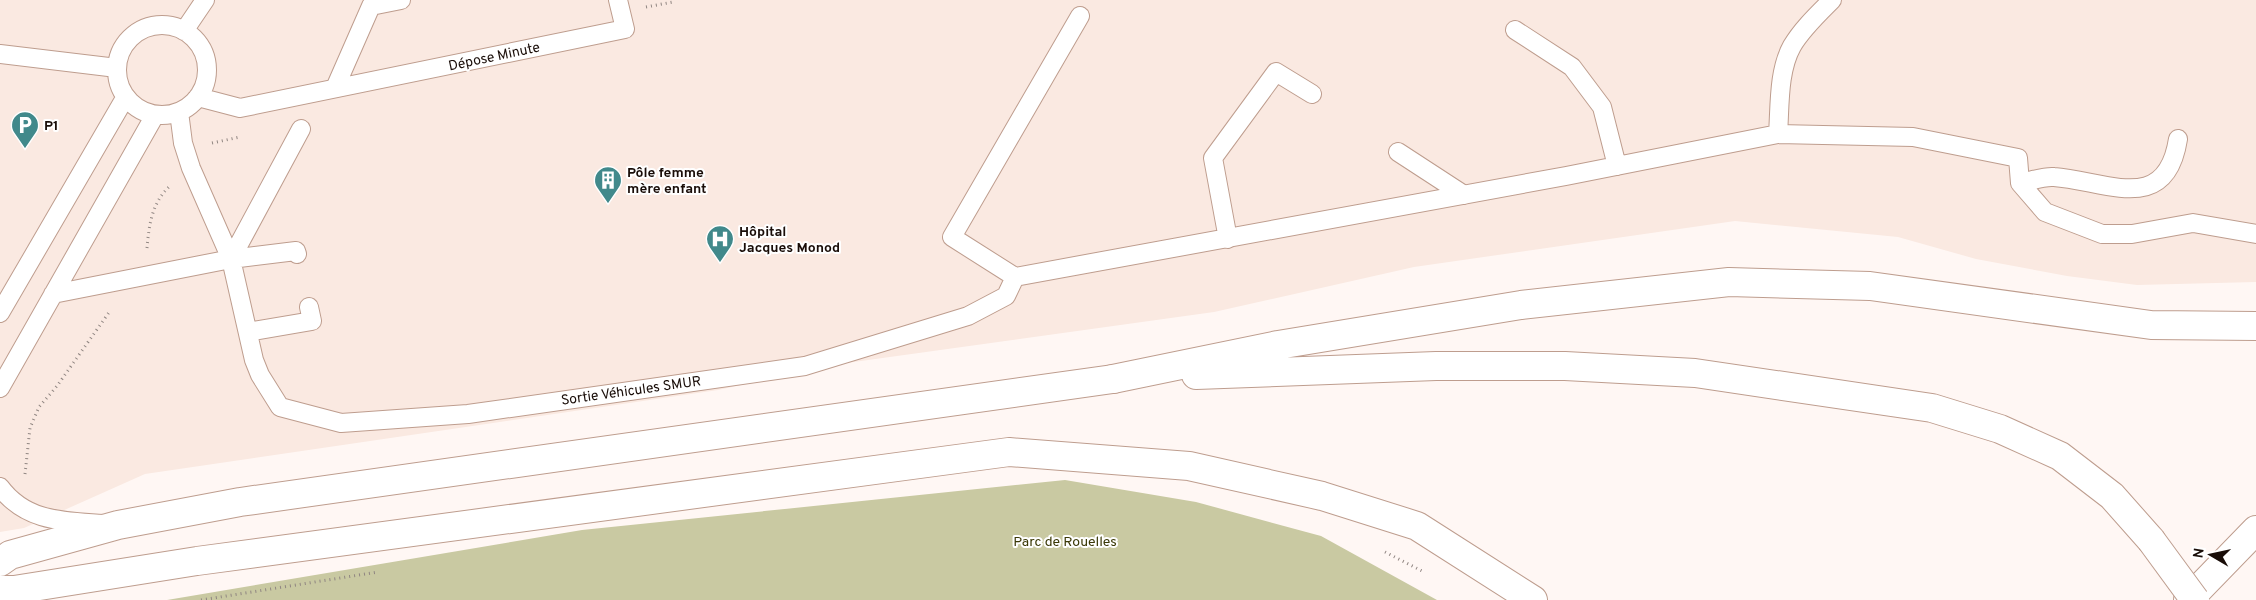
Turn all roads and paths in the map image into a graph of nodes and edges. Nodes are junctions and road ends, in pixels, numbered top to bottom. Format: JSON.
{"nodes":[{"id":1,"x":205,"y":0,"type":"edge"},
{"id":2,"x":401,"y":0,"type":"edge"},
{"id":3,"x":618,"y":0,"type":"edge"},
{"id":4,"x":1832,"y":0,"type":"edge"},
{"id":5,"x":1080,"y":16,"type":"dead end"},
{"id":6,"x":1515,"y":30,"type":"dead end"},
{"id":7,"x":184,"y":31,"type":"junction"},
{"id":8,"x":0,"y":54,"type":"edge"},
{"id":9,"x":117,"y":68,"type":"junction"},
{"id":10,"x":335,"y":88,"type":"junction"},
{"id":11,"x":1312,"y":94,"type":"dead end"},
{"id":12,"x":198,"y":97,"type":"junction"},
{"id":13,"x":126,"y":98,"type":"junction"},
{"id":14,"x":179,"y":112,"type":"junction"},
{"id":15,"x":155,"y":115,"type":"junction"},
{"id":16,"x":301,"y":129,"type":"dead end"},
{"id":17,"x":1778,"y":134,"type":"junction"},
{"id":18,"x":2178,"y":139,"type":"dead end"},
{"id":19,"x":1398,"y":152,"type":"dead end"},
{"id":20,"x":1617,"y":166,"type":"junction"},
{"id":21,"x":191,"y":168,"type":"junction"},
{"id":22,"x":2020,"y":183,"type":"junction"},
{"id":23,"x":1464,"y":195,"type":"junction"},
{"id":24,"x":2256,"y":234,"type":"edge"},
{"id":25,"x":1228,"y":239,"type":"junction"},
{"id":26,"x":297,"y":254,"type":"dead end"},
{"id":27,"x":231,"y":259,"type":"junction"},
{"id":28,"x":1015,"y":277,"type":"junction"},
{"id":29,"x":132,"y":278,"type":"junction"},
{"id":30,"x":53,"y":294,"type":"junction"},
{"id":31,"x":309,"y":307,"type":"dead end"},
{"id":32,"x":0,"y":313,"type":"edge"},
{"id":33,"x":2256,"y":326,"type":"edge"},
{"id":34,"x":248,"y":332,"type":"junction"},
{"id":35,"x":1113,"y":379,"type":"junction"},
{"id":36,"x":0,"y":388,"type":"edge"},
{"id":37,"x":0,"y":487,"type":"edge"},
{"id":38,"x":18,"y":505,"type":"junction"},
{"id":39,"x":118,"y":525,"type":"junction"},
{"id":40,"x":2256,"y":530,"type":"edge"},
{"id":41,"x":1384,"y":551,"type":"dead end"},
{"id":42,"x":0,"y":562,"type":"edge"},
{"id":43,"x":387,"y":570,"type":"dead end"},
{"id":44,"x":1432,"y":576,"type":"dead end"},
{"id":45,"x":0,"y":590,"type":"edge"},
{"id":46,"x":201,"y":600,"type":"edge"},
{"id":47,"x":1533,"y":600,"type":"edge"},
{"id":48,"x":2188,"y":600,"type":"edge"},
{"id":49,"x":2195,"y":600,"type":"edge"}],
"edges":[{"from":1,"to":7,"type":"lane"},
{"from":2,"to":10,"type":"lane"},
{"from":3,"to":10,"type":"lane","name":"Dépose Minute"},
{"from":4,"to":17,"type":"lane"},
{"from":5,"to":28,"type":"lane"},
{"from":6,"to":20,"type":"lane"},
{"from":7,"to":9,"type":"lane"},
{"from":7,"to":12,"type":"lane"},
{"from":8,"to":9,"type":"lane"},
{"from":9,"to":13,"type":"lane"},
{"from":10,"to":12,"type":"lane","name":"Dépose Minute"},
{"from":11,"to":25,"type":"lane"},
{"from":12,"to":14,"type":"lane"},
{"from":13,"to":15,"type":"lane"},
{"from":13,"to":32,"type":"lane"},
{"from":14,"to":15,"type":"lane"},
{"from":14,"to":21,"type":"lane","name":"Sortie Véhicules SMUR"},
{"from":15,"to":30,"type":"lane"},
{"from":16,"to":27,"type":"lane"},
{"from":17,"to":20,"type":"lane"},
{"from":17,"to":22,"type":"lane"},
{"from":18,"to":22,"type":"lane"},
{"from":19,"to":23,"type":"lane"},
{"from":20,"to":23,"type":"lane"},
{"from":21,"to":27,"type":"lane","name":"Sortie Véhicules SMUR"},
{"from":21,"to":29,"type":"path"},
{"from":22,"to":24,"type":"lane"},
{"from":23,"to":25,"type":"lane"},
{"from":25,"to":28,"type":"lane"},
{"from":26,"to":27,"type":"lane"},
{"from":27,"to":29,"type":"lane"},
{"from":27,"to":34,"type":"lane","name":"Sortie Véhicules SMUR"},
{"from":28,"to":34,"type":"lane","name":"Sortie Véhicules SMUR"},
{"from":29,"to":30,"type":"lane"},
{"from":29,"to":38,"type":"path"},
{"from":30,"to":36,"type":"lane"},
{"from":31,"to":34,"type":"lane"},
{"from":33,"to":35,"type":"main road"},
{"from":35,"to":39,"type":"main road"},
{"from":35,"to":49,"type":"main road","bridge":true},
{"from":37,"to":38,"type":"lane"},
{"from":38,"to":39,"type":"lane"},
{"from":39,"to":42,"type":"main road"},
{"from":40,"to":48,"type":"main road"},
{"from":41,"to":44,"type":"path"},
{"from":43,"to":46,"type":"path"},
{"from":45,"to":47,"type":"main road"}]}
